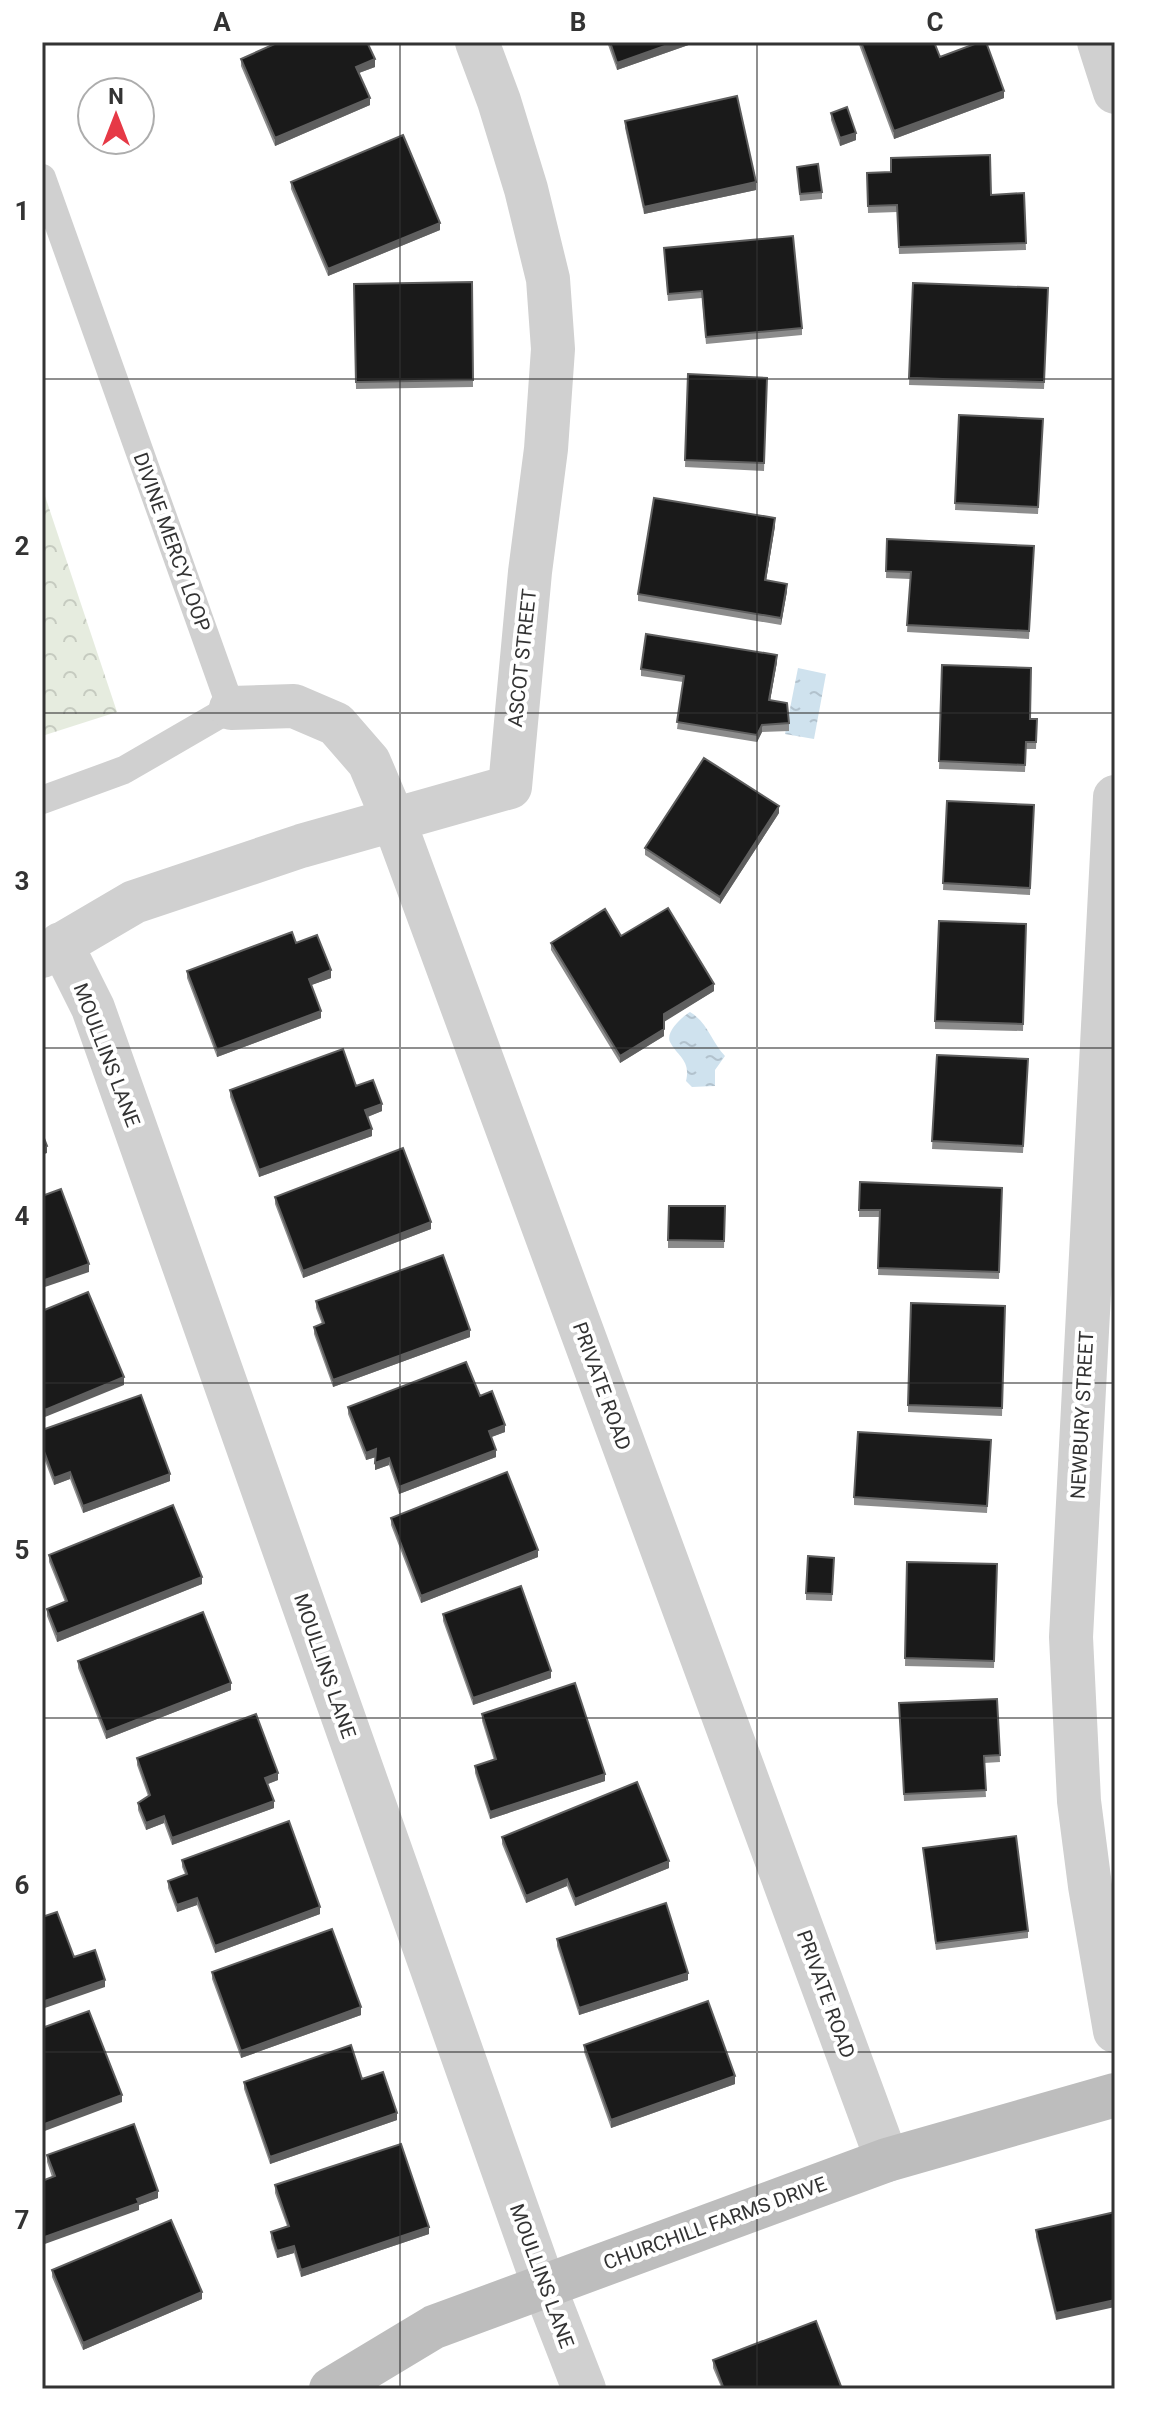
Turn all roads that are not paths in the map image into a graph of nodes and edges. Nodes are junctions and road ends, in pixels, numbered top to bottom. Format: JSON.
{"nodes":[{"id":1,"x":477,"y":42,"type":"edge"},
{"id":2,"x":1099,"y":42,"type":"edge"},
{"id":3,"x":1115,"y":92,"type":"edge"},
{"id":4,"x":42,"y":178,"type":"edge"},
{"id":5,"x":231,"y":708,"type":"junction"},
{"id":6,"x":1115,"y":797,"type":"edge"},
{"id":7,"x":42,"y":800,"type":"edge"},
{"id":8,"x":394,"y":821,"type":"junction"},
{"id":9,"x":52,"y":950,"type":"edge"},
{"id":10,"x":1115,"y":2031,"type":"edge"},
{"id":11,"x":1115,"y":2095,"type":"edge"},
{"id":12,"x":887,"y":2160,"type":"junction"},
{"id":13,"x":544,"y":2286,"type":"junction"},
{"id":14,"x":331,"y":2389,"type":"edge"},
{"id":15,"x":584,"y":2389,"type":"edge"}],
"edges":[{"from":1,"to":8,"type":"street","name":"ASCOT STREET"},
{"from":2,"to":3,"type":"street"},
{"from":4,"to":5,"type":"lane","name":"DIVINE MERCY LOOP"},
{"from":5,"to":7,"type":"lane"},
{"from":5,"to":8,"type":"street","name":"PRIVATE ROAD"},
{"from":6,"to":10,"type":"street","name":"NEWBURY STREET"},
{"from":8,"to":9,"type":"street","name":"ASCOT STREET"},
{"from":8,"to":12,"type":"street","name":"PRIVATE ROAD"},
{"from":9,"to":13,"type":"street","name":"MOULLINS LANE"},
{"from":11,"to":12,"type":"street","name":"CHURCHILL FARMS DRIVE"},
{"from":12,"to":13,"type":"street","name":"CHURCHILL FARMS DRIVE"},
{"from":13,"to":14,"type":"street","name":"CHURCHILL FARMS DRIVE"},
{"from":13,"to":15,"type":"street","name":"MOULLINS LANE"}]}
